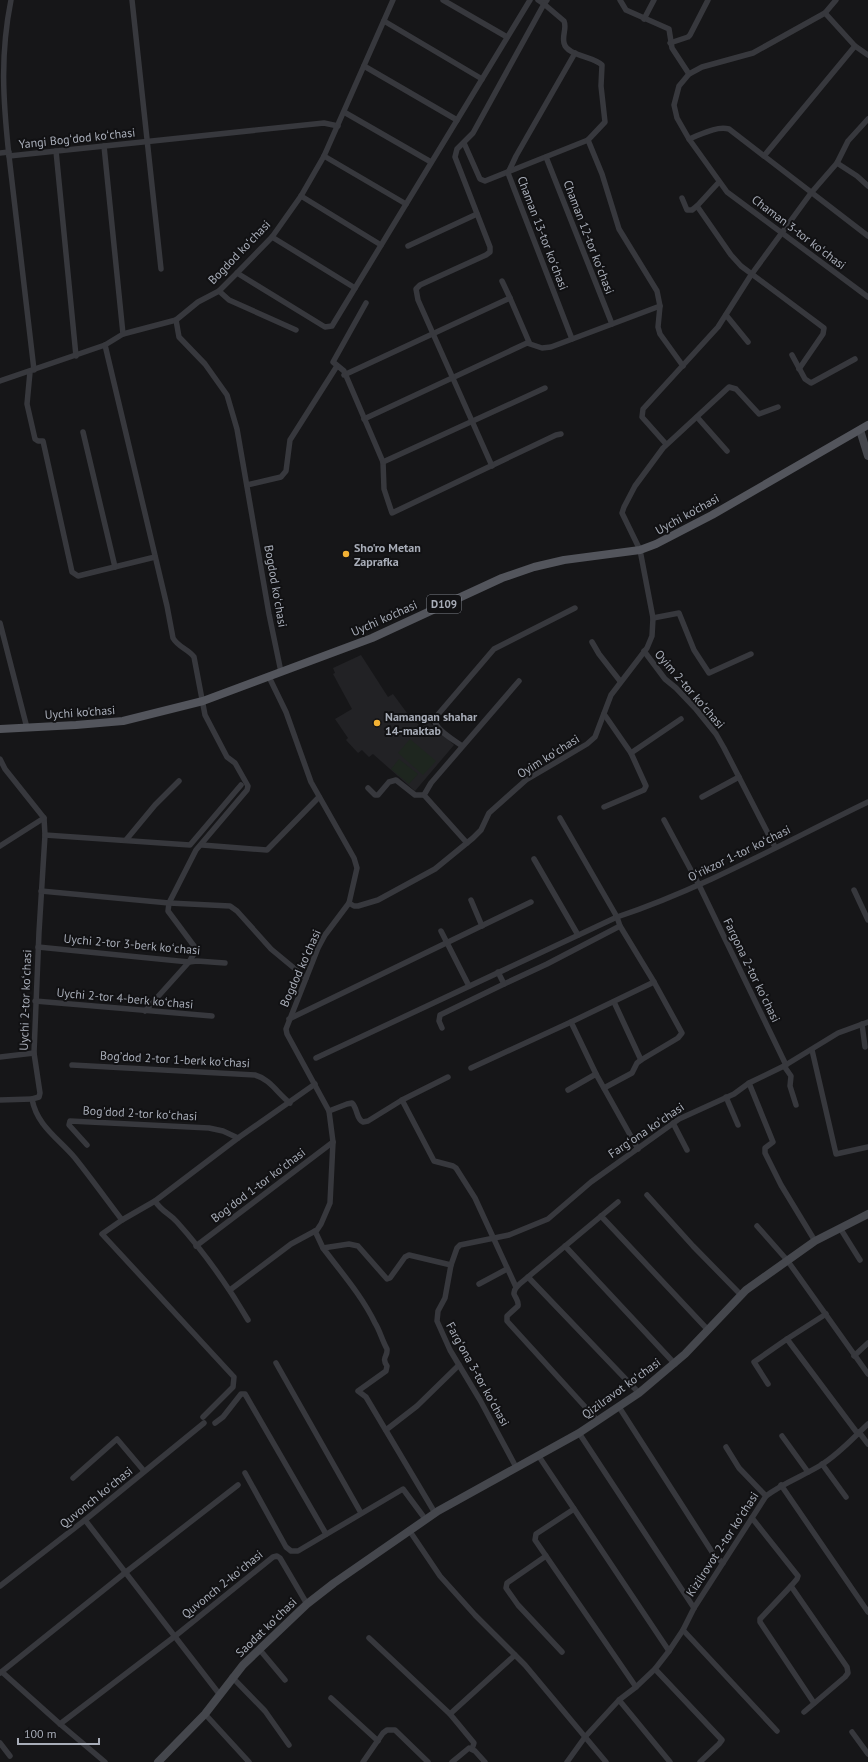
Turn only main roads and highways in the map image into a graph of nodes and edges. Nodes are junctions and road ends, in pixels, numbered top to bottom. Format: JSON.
{"nodes":[{"id":1,"x":868,"y":425,"type":"edge"},
{"id":2,"x":0,"y":729,"type":"edge"}],
"edges":[{"from":1,"to":2,"type":"main road","name":"Uychi ko'chasi","number":"D109"}]}
